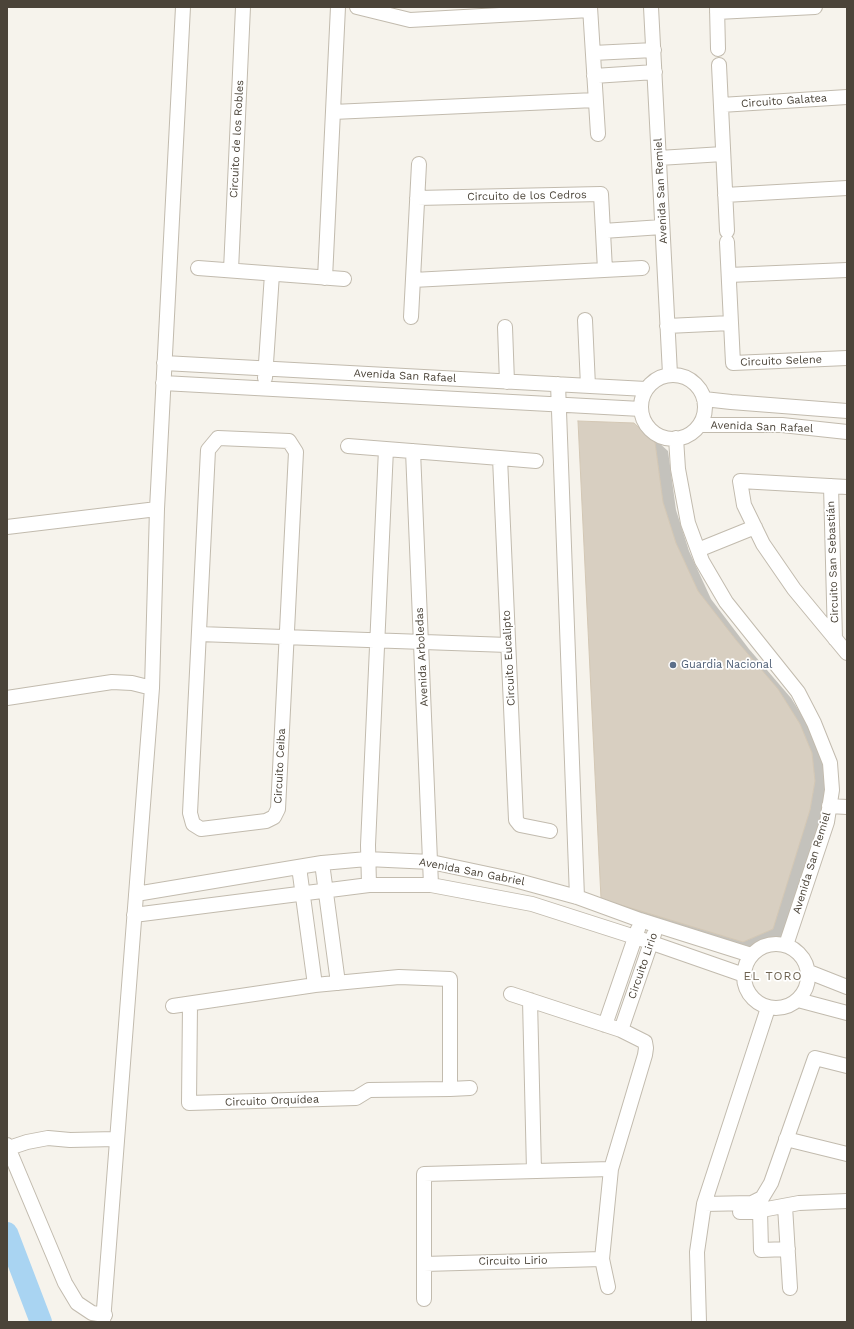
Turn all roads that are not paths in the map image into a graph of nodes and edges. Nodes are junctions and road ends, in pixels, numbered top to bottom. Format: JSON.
{"nodes":[{"id":1,"x":183,"y":7,"type":"edge"},
{"id":2,"x":243,"y":7,"type":"edge"},
{"id":3,"x":338,"y":7,"type":"edge"},
{"id":4,"x":357,"y":7,"type":"edge"},
{"id":5,"x":651,"y":7,"type":"edge"},
{"id":6,"x":815,"y":7,"type":"edge"},
{"id":7,"x":590,"y":9,"type":"edge"},
{"id":8,"x":717,"y":10,"type":"edge"},
{"id":9,"x":718,"y":49,"type":"dead end"},
{"id":10,"x":654,"y":50,"type":"junction"},
{"id":11,"x":593,"y":53,"type":"junction"},
{"id":12,"x":719,"y":65,"type":"dead end"},
{"id":13,"x":655,"y":72,"type":"junction"},
{"id":14,"x":594,"y":76,"type":"junction"},
{"id":15,"x":847,"y":97,"type":"edge"},
{"id":16,"x":596,"y":100,"type":"junction"},
{"id":17,"x":721,"y":105,"type":"junction"},
{"id":18,"x":333,"y":112,"type":"junction"},
{"id":19,"x":598,"y":134,"type":"dead end"},
{"id":20,"x":723,"y":154,"type":"junction"},
{"id":21,"x":659,"y":158,"type":"junction"},
{"id":22,"x":419,"y":164,"type":"dead end"},
{"id":23,"x":847,"y":188,"type":"edge"},
{"id":24,"x":725,"y":195,"type":"junction"},
{"id":25,"x":417,"y":198,"type":"junction"},
{"id":26,"x":662,"y":227,"type":"junction"},
{"id":27,"x":603,"y":231,"type":"junction"},
{"id":28,"x":198,"y":268,"type":"dead end"},
{"id":29,"x":642,"y":268,"type":"dead end"},
{"id":30,"x":231,"y":270,"type":"junction"},
{"id":31,"x":605,"y":270,"type":"junction"},
{"id":32,"x":847,"y":270,"type":"edge"},
{"id":33,"x":272,"y":274,"type":"junction"},
{"id":34,"x":729,"y":275,"type":"junction"},
{"id":35,"x":325,"y":278,"type":"junction"},
{"id":36,"x":344,"y":279,"type":"dead end"},
{"id":37,"x":413,"y":280,"type":"junction"},
{"id":38,"x":410,"y":317,"type":"dead end"},
{"id":39,"x":585,"y":320,"type":"dead end"},
{"id":40,"x":731,"y":323,"type":"junction"},
{"id":41,"x":667,"y":326,"type":"junction"},
{"id":42,"x":505,"y":327,"type":"dead end"},
{"id":43,"x":847,"y":358,"type":"edge"},
{"id":44,"x":164,"y":363,"type":"junction"},
{"id":45,"x":266,"y":369,"type":"junction"},
{"id":46,"x":670,"y":374,"type":"junction"},
{"id":47,"x":382,"y":375,"type":"junction"},
{"id":48,"x":507,"y":382,"type":"junction"},
{"id":49,"x":163,"y":383,"type":"junction"},
{"id":50,"x":558,"y":384,"type":"junction"},
{"id":51,"x":588,"y":386,"type":"junction"},
{"id":52,"x":265,"y":388,"type":"junction"},
{"id":53,"x":646,"y":389,"type":"junction"},
{"id":54,"x":381,"y":394,"type":"junction"},
{"id":55,"x":704,"y":399,"type":"junction"},
{"id":56,"x":558,"y":404,"type":"junction"},
{"id":57,"x":641,"y":409,"type":"junction"},
{"id":58,"x":847,"y":411,"type":"edge"},
{"id":59,"x":700,"y":425,"type":"junction"},
{"id":60,"x":847,"y":432,"type":"edge"},
{"id":61,"x":676,"y":438,"type":"junction"},
{"id":62,"x":348,"y":446,"type":"dead end"},
{"id":63,"x":386,"y":449,"type":"junction"},
{"id":64,"x":412,"y":451,"type":"junction"},
{"id":65,"x":500,"y":458,"type":"junction"},
{"id":66,"x":536,"y":461,"type":"dead end"},
{"id":67,"x":831,"y":486,"type":"junction"},
{"id":68,"x":847,"y":487,"type":"edge"},
{"id":69,"x":157,"y":509,"type":"junction"},
{"id":70,"x":7,"y":527,"type":"edge"},
{"id":71,"x":755,"y":527,"type":"junction"},
{"id":72,"x":698,"y":550,"type":"junction"},
{"id":73,"x":199,"y":634,"type":"junction"},
{"id":74,"x":286,"y":637,"type":"junction"},
{"id":75,"x":835,"y":639,"type":"junction"},
{"id":76,"x":377,"y":640,"type":"junction"},
{"id":77,"x":421,"y":642,"type":"junction"},
{"id":78,"x":508,"y":645,"type":"junction"},
{"id":79,"x":847,"y":653,"type":"edge"},
{"id":80,"x":152,"y":688,"type":"junction"},
{"id":81,"x":7,"y":698,"type":"edge"},
{"id":82,"x":830,"y":806,"type":"junction"},
{"id":83,"x":847,"y":808,"type":"edge"},
{"id":84,"x":550,"y":831,"type":"dead end"},
{"id":85,"x":367,"y":859,"type":"junction"},
{"id":86,"x":430,"y":862,"type":"junction"},
{"id":87,"x":322,"y":863,"type":"junction"},
{"id":88,"x":299,"y":867,"type":"junction"},
{"id":89,"x":431,"y":885,"type":"junction"},
{"id":90,"x":369,"y":886,"type":"junction"},
{"id":91,"x":326,"y":890,"type":"junction"},
{"id":92,"x":303,"y":893,"type":"junction"},
{"id":93,"x":136,"y":894,"type":"junction"},
{"id":94,"x":577,"y":897,"type":"junction"},
{"id":95,"x":134,"y":915,"type":"junction"},
{"id":96,"x":640,"y":920,"type":"junction"},
{"id":97,"x":657,"y":925,"type":"junction"},
{"id":98,"x":635,"y":937,"type":"junction"},
{"id":99,"x":651,"y":943,"type":"junction"},
{"id":100,"x":786,"y":945,"type":"junction"},
{"id":101,"x":334,"y":954,"type":"junction"},
{"id":102,"x":751,"y":955,"type":"junction"},
{"id":103,"x":312,"y":957,"type":"junction"},
{"id":104,"x":809,"y":972,"type":"junction"},
{"id":105,"x":744,"y":975,"type":"junction"},
{"id":106,"x":338,"y":983,"type":"junction"},
{"id":107,"x":315,"y":985,"type":"junction"},
{"id":108,"x":847,"y":987,"type":"edge"},
{"id":109,"x":511,"y":994,"type":"dead end"},
{"id":110,"x":530,"y":1000,"type":"junction"},
{"id":111,"x":798,"y":1000,"type":"junction"},
{"id":112,"x":613,"y":1001,"type":"junction"},
{"id":113,"x":190,"y":1005,"type":"junction"},
{"id":114,"x":173,"y":1006,"type":"dead end"},
{"id":115,"x":629,"y":1007,"type":"junction"},
{"id":116,"x":768,"y":1008,"type":"junction"},
{"id":117,"x":847,"y":1013,"type":"edge"},
{"id":118,"x":605,"y":1025,"type":"junction"},
{"id":119,"x":621,"y":1030,"type":"junction"},
{"id":120,"x":847,"y":1066,"type":"edge"},
{"id":121,"x":450,"y":1088,"type":"junction"},
{"id":122,"x":470,"y":1088,"type":"dead end"},
{"id":123,"x":116,"y":1139,"type":"junction"},
{"id":124,"x":786,"y":1139,"type":"junction"},
{"id":125,"x":8,"y":1146,"type":"edge"},
{"id":126,"x":847,"y":1154,"type":"edge"},
{"id":127,"x":611,"y":1169,"type":"junction"},
{"id":128,"x":534,"y":1171,"type":"junction"},
{"id":129,"x":847,"y":1201,"type":"edge"},
{"id":130,"x":785,"y":1206,"type":"junction"},
{"id":131,"x":703,"y":1209,"type":"junction"},
{"id":132,"x":760,"y":1210,"type":"junction"},
{"id":133,"x":788,"y":1249,"type":"junction"},
{"id":134,"x":602,"y":1259,"type":"junction"},
{"id":135,"x":424,"y":1264,"type":"junction"},
{"id":136,"x":608,"y":1287,"type":"dead end"},
{"id":137,"x":790,"y":1288,"type":"dead end"},
{"id":138,"x":424,"y":1299,"type":"dead end"},
{"id":139,"x":104,"y":1318,"type":"edge"},
{"id":140,"x":699,"y":1322,"type":"edge"}],
"edges":[{"from":1,"to":44,"type":"street"},
{"from":2,"to":30,"type":"street","name":"Circuito de los Robles"},
{"from":3,"to":18,"type":"street"},
{"from":4,"to":7,"type":"street"},
{"from":5,"to":10,"type":"street","name":"Avenida San Remiel"},
{"from":6,"to":8,"type":"street"},
{"from":7,"to":11,"type":"street"},
{"from":8,"to":9,"type":"street"},
{"from":10,"to":11,"type":"street"},
{"from":10,"to":13,"type":"street","name":"Avenida San Remiel"},
{"from":11,"to":14,"type":"street"},
{"from":12,"to":17,"type":"street"},
{"from":13,"to":14,"type":"street"},
{"from":13,"to":21,"type":"street","name":"Avenida San Remiel"},
{"from":14,"to":16,"type":"street"},
{"from":15,"to":17,"type":"street","name":"Circuito Galatea"},
{"from":16,"to":18,"type":"street"},
{"from":16,"to":19,"type":"street"},
{"from":17,"to":20,"type":"street"},
{"from":18,"to":35,"type":"street"},
{"from":20,"to":21,"type":"street"},
{"from":20,"to":24,"type":"street"},
{"from":21,"to":26,"type":"street","name":"Avenida San Remiel"},
{"from":22,"to":25,"type":"street"},
{"from":23,"to":24,"type":"street"},
{"from":24,"to":34,"type":"street","name":"Circuito Selene"},
{"from":25,"to":27,"type":"street","name":"Circuito de los Cedros"},
{"from":25,"to":37,"type":"street"},
{"from":26,"to":27,"type":"street"},
{"from":26,"to":41,"type":"street","name":"Avenida San Remiel"},
{"from":27,"to":31,"type":"street","name":"Circuito de los Cedros"},
{"from":28,"to":30,"type":"street"},
{"from":29,"to":31,"type":"street"},
{"from":30,"to":33,"type":"street"},
{"from":31,"to":37,"type":"street"},
{"from":32,"to":34,"type":"street"},
{"from":33,"to":35,"type":"street"},
{"from":33,"to":45,"type":"street"},
{"from":34,"to":40,"type":"street","name":"Circuito Selene"},
{"from":35,"to":36,"type":"street"},
{"from":37,"to":38,"type":"street"},
{"from":39,"to":51,"type":"street"},
{"from":40,"to":41,"type":"street"},
{"from":40,"to":43,"type":"street","name":"Circuito Selene"},
{"from":41,"to":46,"type":"street","name":"Avenida San Remiel"},
{"from":42,"to":48,"type":"street"},
{"from":44,"to":45,"type":"street","name":"Avenida San Rafael"},
{"from":44,"to":49,"type":"street"},
{"from":45,"to":47,"type":"street","name":"Avenida San Rafael"},
{"from":45,"to":52,"type":"street"},
{"from":46,"to":53,"type":"street"},
{"from":46,"to":55,"type":"street"},
{"from":47,"to":48,"type":"street","name":"Avenida San Rafael"},
{"from":47,"to":54,"type":"street"},
{"from":48,"to":50,"type":"street","name":"Avenida San Rafael"},
{"from":49,"to":52,"type":"street","name":"Avenida San Rafael"},
{"from":49,"to":69,"type":"street"},
{"from":50,"to":51,"type":"street","name":"Avenida San Rafael"},
{"from":50,"to":56,"type":"street"},
{"from":51,"to":53,"type":"street","name":"Avenida San Rafael"},
{"from":52,"to":54,"type":"street","name":"Avenida San Rafael"},
{"from":53,"to":57,"type":"street"},
{"from":54,"to":56,"type":"street","name":"Avenida San Rafael"},
{"from":55,"to":58,"type":"street","name":"Avenida San Rafael"},
{"from":55,"to":59,"type":"street"},
{"from":56,"to":57,"type":"street","name":"Avenida San Rafael"},
{"from":56,"to":94,"type":"street"},
{"from":57,"to":61,"type":"street"},
{"from":59,"to":60,"type":"street","name":"Avenida San Rafael"},
{"from":59,"to":61,"type":"street"},
{"from":61,"to":72,"type":"street","name":"Avenida San Remiel"},
{"from":62,"to":63,"type":"street"},
{"from":63,"to":64,"type":"street"},
{"from":63,"to":76,"type":"street"},
{"from":64,"to":65,"type":"street"},
{"from":64,"to":77,"type":"street","name":"Avenida Arboledas"},
{"from":65,"to":66,"type":"street"},
{"from":65,"to":78,"type":"street","name":"Circuito Eucalipto"},
{"from":67,"to":68,"type":"street","name":"Circuito San Sebastián"},
{"from":67,"to":71,"type":"street","name":"Circuito San Sebastián"},
{"from":67,"to":75,"type":"street","name":"Circuito San Sebastián"},
{"from":69,"to":70,"type":"street"},
{"from":69,"to":80,"type":"street"},
{"from":71,"to":72,"type":"street"},
{"from":71,"to":75,"type":"street","name":"Circuito San Sebastián"},
{"from":72,"to":82,"type":"street","name":"Avenida San Remiel"},
{"from":73,"to":74,"type":"street"},
{"from":73,"to":74,"type":"street","name":"Circuito Ceiba"},
{"from":73,"to":74,"type":"street","name":"Circuito Ceiba"},
{"from":74,"to":76,"type":"street"},
{"from":75,"to":79,"type":"street","name":"Circuito San Sebastián"},
{"from":76,"to":77,"type":"street"},
{"from":76,"to":85,"type":"street"},
{"from":77,"to":78,"type":"street"},
{"from":77,"to":86,"type":"street","name":"Avenida Arboledas"},
{"from":78,"to":84,"type":"street","name":"Circuito Eucalipto"},
{"from":80,"to":81,"type":"street"},
{"from":80,"to":93,"type":"street"},
{"from":82,"to":83,"type":"street"},
{"from":82,"to":100,"type":"street","name":"Avenida San Remiel"},
{"from":85,"to":86,"type":"street","name":"Avenida San Gabriel"},
{"from":85,"to":87,"type":"street","name":"Avenida San Gabriel"},
{"from":85,"to":90,"type":"street"},
{"from":86,"to":89,"type":"street","name":"Avenida Arboledas"},
{"from":86,"to":94,"type":"street","name":"Avenida San Gabriel"},
{"from":87,"to":88,"type":"street","name":"Avenida San Gabriel"},
{"from":87,"to":91,"type":"street"},
{"from":88,"to":92,"type":"street"},
{"from":88,"to":93,"type":"street","name":"Avenida San Gabriel"},
{"from":89,"to":90,"type":"street","name":"Avenida San Gabriel"},
{"from":89,"to":98,"type":"street","name":"Avenida San Gabriel"},
{"from":90,"to":91,"type":"street","name":"Avenida San Gabriel"},
{"from":91,"to":92,"type":"street","name":"Avenida San Gabriel"},
{"from":91,"to":101,"type":"street"},
{"from":92,"to":95,"type":"street","name":"Avenida San Gabriel"},
{"from":92,"to":103,"type":"street"},
{"from":93,"to":95,"type":"street"},
{"from":94,"to":96,"type":"street","name":"Avenida San Gabriel"},
{"from":95,"to":123,"type":"street"},
{"from":96,"to":97,"type":"street","name":"Avenida San Gabriel"},
{"from":96,"to":98,"type":"street","name":"Circuito Lirio"},
{"from":97,"to":99,"type":"street","name":"Circuito Lirio"},
{"from":97,"to":102,"type":"street","name":"Avenida San Gabriel"},
{"from":98,"to":99,"type":"street","name":"Avenida San Gabriel"},
{"from":98,"to":112,"type":"street","name":"Circuito Lirio"},
{"from":99,"to":105,"type":"street","name":"Avenida San Gabriel"},
{"from":99,"to":115,"type":"street","name":"Circuito Lirio"},
{"from":100,"to":102,"type":"street"},
{"from":100,"to":104,"type":"street"},
{"from":101,"to":103,"type":"street"},
{"from":101,"to":106,"type":"street"},
{"from":102,"to":105,"type":"street"},
{"from":103,"to":107,"type":"street"},
{"from":104,"to":108,"type":"street"},
{"from":104,"to":111,"type":"street"},
{"from":105,"to":116,"type":"street"},
{"from":106,"to":107,"type":"street"},
{"from":106,"to":121,"type":"street"},
{"from":107,"to":113,"type":"street"},
{"from":109,"to":110,"type":"street"},
{"from":110,"to":118,"type":"street"},
{"from":110,"to":128,"type":"street"},
{"from":111,"to":116,"type":"street"},
{"from":111,"to":117,"type":"street"},
{"from":112,"to":115,"type":"street"},
{"from":112,"to":118,"type":"street","name":"Circuito Lirio"},
{"from":113,"to":114,"type":"street"},
{"from":113,"to":121,"type":"street","name":"Circuito Orquídea"},
{"from":115,"to":119,"type":"street","name":"Circuito Lirio"},
{"from":116,"to":131,"type":"street"},
{"from":118,"to":119,"type":"street"},
{"from":119,"to":127,"type":"street"},
{"from":120,"to":124,"type":"street"},
{"from":121,"to":122,"type":"street","name":"Circuito Orquídea"},
{"from":123,"to":125,"type":"street"},
{"from":123,"to":139,"type":"street"},
{"from":124,"to":126,"type":"street"},
{"from":124,"to":131,"type":"street"},
{"from":125,"to":139,"type":"street"},
{"from":127,"to":128,"type":"street"},
{"from":127,"to":134,"type":"street"},
{"from":128,"to":135,"type":"street"},
{"from":129,"to":130,"type":"street"},
{"from":130,"to":132,"type":"street"},
{"from":130,"to":133,"type":"street"},
{"from":131,"to":132,"type":"street"},
{"from":131,"to":140,"type":"street"},
{"from":132,"to":133,"type":"street"},
{"from":133,"to":137,"type":"street"},
{"from":134,"to":135,"type":"street","name":"Circuito Lirio"},
{"from":134,"to":136,"type":"street"},
{"from":135,"to":138,"type":"street"}]}
